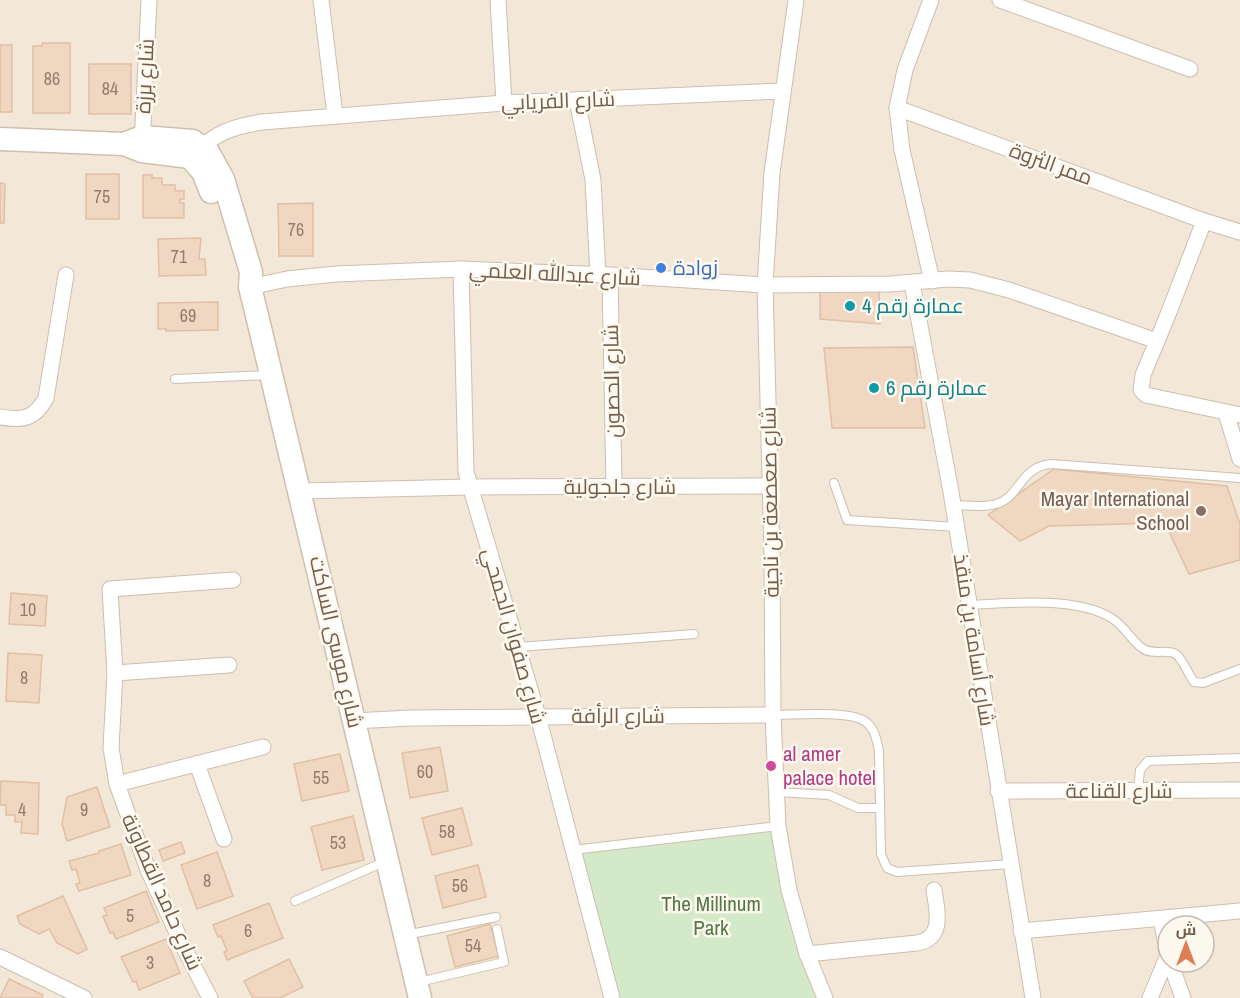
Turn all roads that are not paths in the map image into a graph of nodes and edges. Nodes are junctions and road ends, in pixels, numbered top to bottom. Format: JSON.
{"nodes":[{"id":1,"x":149,"y":0,"type":"edge"},
{"id":2,"x":321,"y":0,"type":"edge"},
{"id":3,"x":498,"y":0,"type":"edge"},
{"id":4,"x":795,"y":0,"type":"edge"},
{"id":5,"x":931,"y":0,"type":"edge"},
{"id":6,"x":1000,"y":0,"type":"edge"},
{"id":7,"x":1190,"y":69,"type":"dead end"},
{"id":8,"x":782,"y":91,"type":"junction"},
{"id":9,"x":577,"y":100,"type":"junction"},
{"id":10,"x":504,"y":103,"type":"junction"},
{"id":11,"x":897,"y":108,"type":"junction"},
{"id":12,"x":334,"y":115,"type":"junction"},
{"id":13,"x":0,"y":139,"type":"edge"},
{"id":14,"x":136,"y":144,"type":"junction"},
{"id":15,"x":196,"y":151,"type":"junction"},
{"id":16,"x":1204,"y":222,"type":"junction"},
{"id":17,"x":1240,"y":232,"type":"edge"},
{"id":18,"x":461,"y":269,"type":"junction"},
{"id":19,"x":66,"y":275,"type":"dead end"},
{"id":20,"x":604,"y":275,"type":"junction"},
{"id":21,"x":932,"y":280,"type":"junction"},
{"id":22,"x":912,"y":283,"type":"junction"},
{"id":23,"x":765,"y":285,"type":"junction"},
{"id":24,"x":250,"y":287,"type":"junction"},
{"id":25,"x":1157,"y":341,"type":"junction"},
{"id":26,"x":271,"y":375,"type":"junction"},
{"id":27,"x":175,"y":379,"type":"dead end"},
{"id":28,"x":1233,"y":414,"type":"edge"},
{"id":29,"x":0,"y":417,"type":"edge"},
{"id":30,"x":1240,"y":459,"type":"edge"},
{"id":31,"x":1240,"y":478,"type":"edge"},
{"id":32,"x":834,"y":483,"type":"dead end"},
{"id":33,"x":770,"y":486,"type":"junction"},
{"id":34,"x":470,"y":487,"type":"junction"},
{"id":35,"x":614,"y":487,"type":"junction"},
{"id":36,"x":300,"y":491,"type":"junction"},
{"id":37,"x":953,"y":504,"type":"junction"},
{"id":38,"x":957,"y":527,"type":"junction"},
{"id":39,"x":234,"y":580,"type":"dead end"},
{"id":40,"x":969,"y":605,"type":"junction"},
{"id":41,"x":694,"y":634,"type":"dead end"},
{"id":42,"x":518,"y":647,"type":"junction"},
{"id":43,"x":229,"y":665,"type":"dead end"},
{"id":44,"x":1240,"y":669,"type":"edge"},
{"id":45,"x":115,"y":672,"type":"junction"},
{"id":46,"x":773,"y":715,"type":"junction"},
{"id":47,"x":538,"y":716,"type":"junction"},
{"id":48,"x":354,"y":722,"type":"junction"},
{"id":49,"x":263,"y":747,"type":"dead end"},
{"id":50,"x":1240,"y":758,"type":"edge"},
{"id":51,"x":197,"y":764,"type":"junction"},
{"id":52,"x":117,"y":784,"type":"junction"},
{"id":53,"x":1138,"y":790,"type":"junction"},
{"id":54,"x":1240,"y":790,"type":"edge"},
{"id":55,"x":998,"y":791,"type":"junction"},
{"id":56,"x":777,"y":792,"type":"junction"},
{"id":57,"x":879,"y":807,"type":"junction"},
{"id":58,"x":778,"y":826,"type":"junction"},
{"id":59,"x":224,"y":838,"type":"dead end"},
{"id":60,"x":573,"y":850,"type":"junction"},
{"id":61,"x":387,"y":861,"type":"junction"},
{"id":62,"x":1011,"y":864,"type":"junction"},
{"id":63,"x":934,"y":890,"type":"dead end"},
{"id":64,"x":295,"y":900,"type":"dead end"},
{"id":65,"x":1240,"y":911,"type":"edge"},
{"id":66,"x":1210,"y":914,"type":"edge"},
{"id":67,"x":496,"y":917,"type":"dead end"},
{"id":68,"x":1156,"y":919,"type":"edge"},
{"id":69,"x":497,"y":929,"type":"dead end"},
{"id":70,"x":1021,"y":931,"type":"junction"},
{"id":71,"x":405,"y":935,"type":"junction"},
{"id":72,"x":807,"y":954,"type":"junction"},
{"id":73,"x":0,"y":957,"type":"edge"},
{"id":74,"x":1160,"y":974,"type":"edge"},
{"id":75,"x":1174,"y":974,"type":"edge"},
{"id":76,"x":418,"y":990,"type":"edge"},
{"id":77,"x":84,"y":998,"type":"edge"},
{"id":78,"x":210,"y":998,"type":"edge"},
{"id":79,"x":612,"y":998,"type":"edge"},
{"id":80,"x":824,"y":998,"type":"edge"},
{"id":81,"x":1033,"y":998,"type":"edge"},
{"id":82,"x":1150,"y":998,"type":"edge"},
{"id":83,"x":1183,"y":998,"type":"edge"}],
"edges":[{"from":1,"to":14,"type":"street","name":"شارع برزة"},
{"from":2,"to":12,"type":"street"},
{"from":3,"to":10,"type":"street"},
{"from":4,"to":8,"type":"street","name":"شارع صعصعة بن ناجية"},
{"from":5,"to":11,"type":"street"},
{"from":6,"to":7,"type":"street"},
{"from":8,"to":9,"type":"street","name":"شارع الفريابي"},
{"from":8,"to":23,"type":"street","name":"شارع صعصعة بن ناجية"},
{"from":9,"to":10,"type":"street","name":"شارع الفريابي"},
{"from":9,"to":20,"type":"street","name":"شارع الحصون"},
{"from":10,"to":12,"type":"street","name":"شارع الفريابي"},
{"from":11,"to":16,"type":"street","name":"ممر الثروة"},
{"from":11,"to":21,"type":"street"},
{"from":12,"to":15,"type":"street","name":"شارع الفريابي"},
{"from":13,"to":14,"type":"street"},
{"from":14,"to":15,"type":"street"},
{"from":15,"to":24,"type":"street","name":"شارع موسى الساكت"},
{"from":16,"to":17,"type":"street","name":"ممر الثروة"},
{"from":16,"to":25,"type":"street"},
{"from":18,"to":20,"type":"street","name":"شارع عبدالله العلمي"},
{"from":18,"to":24,"type":"street","name":"شارع عبدالله العلمي"},
{"from":18,"to":34,"type":"street","name":"شارع صفوان الجمحي"},
{"from":19,"to":29,"type":"street"},
{"from":20,"to":23,"type":"street","name":"شارع عبدالله العلمي"},
{"from":20,"to":35,"type":"street","name":"شارع الحصون"},
{"from":21,"to":22,"type":"street","name":"شارع عبدالله العلمي"},
{"from":21,"to":25,"type":"street","name":"شارع عبدالله العلمي"},
{"from":22,"to":23,"type":"street","name":"شارع عبدالله العلمي"},
{"from":22,"to":37,"type":"street","name":"شارع أسامة بن منقذ"},
{"from":23,"to":33,"type":"street","name":"شارع صعصعة بن ناجية"},
{"from":24,"to":26,"type":"street","name":"شارع موسى الساكت"},
{"from":25,"to":28,"type":"street"},
{"from":26,"to":27,"type":"lane"},
{"from":26,"to":36,"type":"street","name":"شارع موسى الساكت"},
{"from":28,"to":30,"type":"street"},
{"from":31,"to":37,"type":"lane"},
{"from":32,"to":38,"type":"lane"},
{"from":33,"to":35,"type":"street","name":"شارع جلجولية"},
{"from":33,"to":46,"type":"street","name":"شارع صعصعة بن ناجية"},
{"from":34,"to":35,"type":"street","name":"شارع جلجولية"},
{"from":34,"to":36,"type":"street","name":"شارع جلجولية"},
{"from":34,"to":42,"type":"street","name":"شارع صفوان الجمحي"},
{"from":36,"to":48,"type":"street","name":"شارع موسى الساكت"},
{"from":37,"to":38,"type":"street","name":"شارع أسامة بن منقذ"},
{"from":38,"to":40,"type":"street","name":"شارع أسامة بن منقذ"},
{"from":39,"to":45,"type":"street","name":"شارع حامد القطاونة"},
{"from":40,"to":44,"type":"lane"},
{"from":40,"to":55,"type":"street","name":"شارع أسامة بن منقذ"},
{"from":41,"to":42,"type":"lane"},
{"from":42,"to":47,"type":"street","name":"شارع صفوان الجمحي"},
{"from":43,"to":45,"type":"street"},
{"from":45,"to":52,"type":"street","name":"شارع حامد القطاونة"},
{"from":46,"to":47,"type":"street","name":"شارع الرأفة"},
{"from":46,"to":56,"type":"street","name":"شارع صعصعة بن ناجية"},
{"from":46,"to":57,"type":"lane"},
{"from":47,"to":48,"type":"street","name":"شارع الرأفة"},
{"from":47,"to":60,"type":"street","name":"شارع صفوان الجمحي"},
{"from":48,"to":61,"type":"street","name":"شارع موسى الساكت"},
{"from":49,"to":51,"type":"street","name":"شارع حامد القطاونة"},
{"from":50,"to":53,"type":"lane"},
{"from":51,"to":52,"type":"street","name":"شارع حامد القطاونة"},
{"from":51,"to":59,"type":"street"},
{"from":52,"to":78,"type":"street","name":"شارع حامد القطاونة"},
{"from":53,"to":54,"type":"street","name":"شارع القناعة"},
{"from":53,"to":55,"type":"street","name":"شارع القناعة"},
{"from":55,"to":62,"type":"street","name":"شارع أسامة بن منقذ"},
{"from":56,"to":57,"type":"lane"},
{"from":56,"to":58,"type":"street","name":"شارع صعصعة بن ناجية"},
{"from":57,"to":62,"type":"lane"},
{"from":58,"to":60,"type":"lane"},
{"from":58,"to":72,"type":"street","name":"شارع صعصعة بن ناجية"},
{"from":60,"to":79,"type":"street","name":"شارع صفوان الجمحي"},
{"from":61,"to":64,"type":"lane"},
{"from":61,"to":71,"type":"street","name":"شارع موسى الساكت"},
{"from":62,"to":70,"type":"street","name":"شارع أسامة بن منقذ"},
{"from":63,"to":72,"type":"street"},
{"from":65,"to":66,"type":"street"},
{"from":67,"to":71,"type":"lane"},
{"from":68,"to":70,"type":"street"},
{"from":69,"to":76,"type":"lane"},
{"from":70,"to":81,"type":"street","name":"شارع أسامة بن منقذ"},
{"from":71,"to":76,"type":"street","name":"شارع موسى الساكت"},
{"from":72,"to":80,"type":"street","name":"شارع صعصعة بن ناجية"},
{"from":73,"to":77,"type":"street"},
{"from":74,"to":82,"type":"street"},
{"from":75,"to":83,"type":"street"}]}
